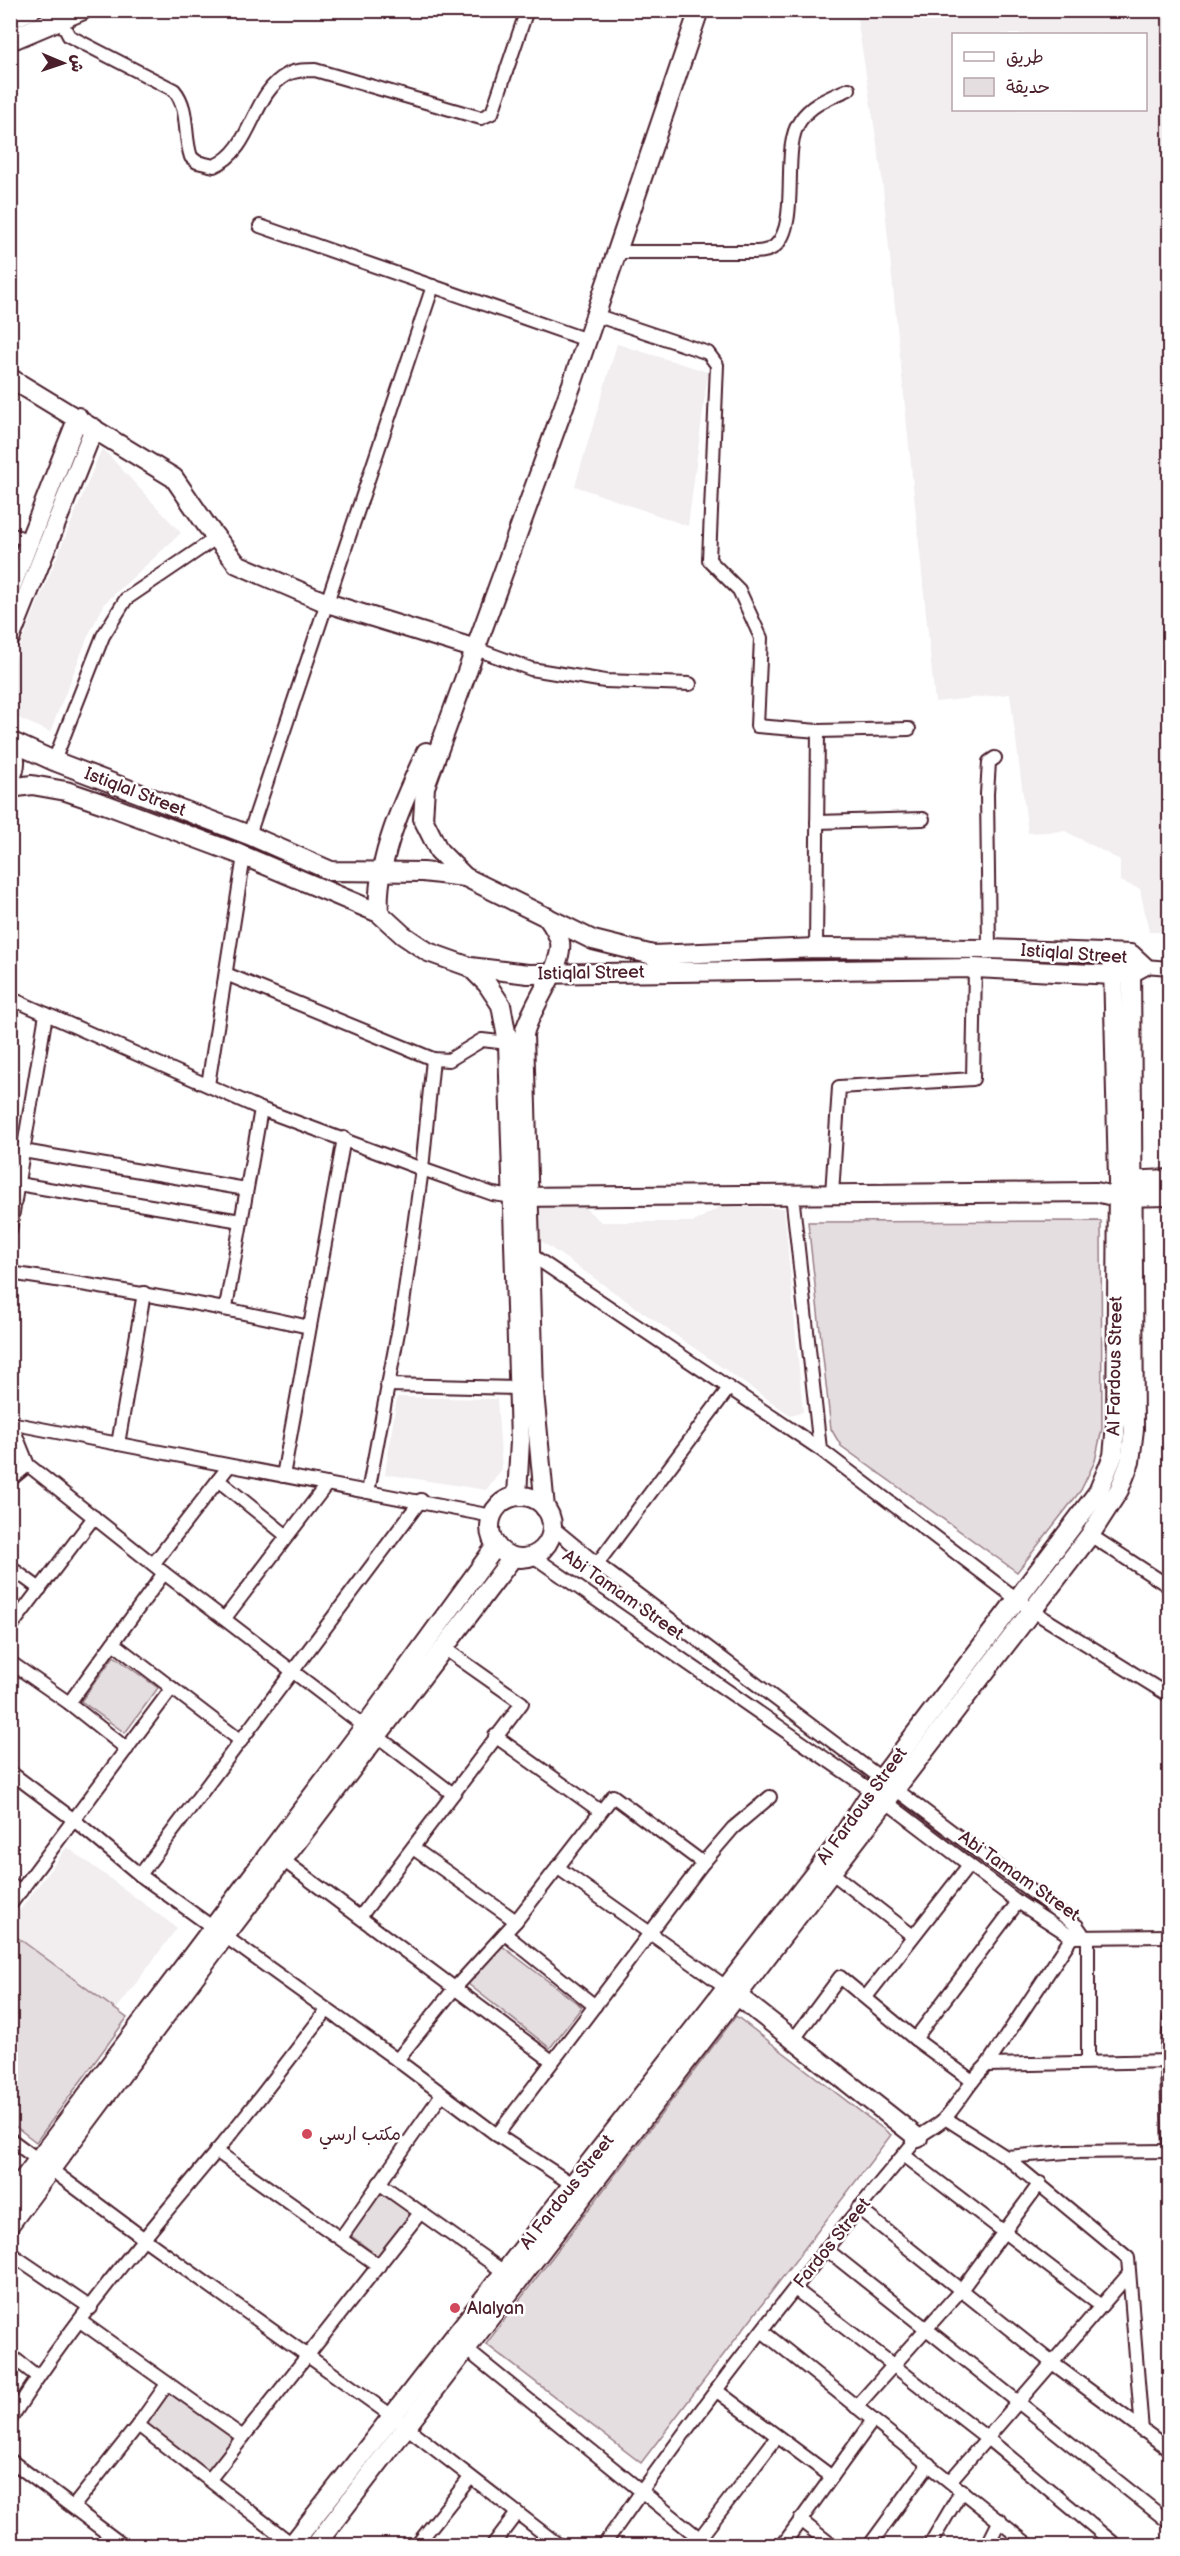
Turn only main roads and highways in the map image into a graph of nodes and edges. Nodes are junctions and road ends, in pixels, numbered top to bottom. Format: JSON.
{"nodes":[{"id":1,"x":30,"y":10,"type":"edge"},
{"id":2,"x":81,"y":10,"type":"edge"},
{"id":3,"x":699,"y":10,"type":"edge"},
{"id":4,"x":10,"y":18,"type":"edge"},
{"id":5,"x":10,"y":40,"type":"edge"},
{"id":6,"x":10,"y":378,"type":"edge"},
{"id":7,"x":78,"y":417,"type":"junction"},
{"id":8,"x":94,"y":428,"type":"junction"},
{"id":9,"x":10,"y":590,"type":"edge"},
{"id":10,"x":10,"y":639,"type":"edge"},
{"id":11,"x":476,"y":649,"type":"junction"},
{"id":12,"x":459,"y":693,"type":"junction"},
{"id":13,"x":10,"y":743,"type":"edge"},
{"id":14,"x":10,"y":780,"type":"edge"},
{"id":15,"x":10,"y":788,"type":"edge"},
{"id":16,"x":383,"y":872,"type":"junction"},
{"id":17,"x":465,"y":877,"type":"junction"},
{"id":18,"x":379,"y":913,"type":"junction"},
{"id":19,"x":548,"y":916,"type":"junction"},
{"id":20,"x":1113,"y":954,"type":"joint"},
{"id":21,"x":470,"y":967,"type":"junction"},
{"id":22,"x":1130,"y":967,"type":"junction"},
{"id":23,"x":551,"y":974,"type":"junction"},
{"id":24,"x":1170,"y":1179,"type":"edge"},
{"id":25,"x":1125,"y":1189,"type":"junction"},
{"id":26,"x":1170,"y":1196,"type":"edge"},
{"id":27,"x":522,"y":1197,"type":"junction"},
{"id":28,"x":522,"y":1251,"type":"junction"},
{"id":29,"x":517,"y":1496,"type":"junction"},
{"id":30,"x":545,"y":1508,"type":"junction"},
{"id":31,"x":496,"y":1546,"type":"junction"},
{"id":32,"x":513,"y":1557,"type":"junction"},
{"id":33,"x":371,"y":1731,"type":"junction"},
{"id":34,"x":883,"y":1791,"type":"junction"},
{"id":35,"x":219,"y":1931,"type":"junction"},
{"id":36,"x":732,"y":1991,"type":"junction"},
{"id":37,"x":918,"y":2138,"type":"road end"},
{"id":38,"x":44,"y":2163,"type":"junction"},
{"id":39,"x":580,"y":2189,"type":"junction"},
{"id":40,"x":10,"y":2197,"type":"edge"},
{"id":41,"x":10,"y":2224,"type":"edge"},
{"id":42,"x":458,"y":2343,"type":"junction"},
{"id":43,"x":398,"y":2422,"type":"junction"},
{"id":44,"x":292,"y":2545,"type":"edge"},
{"id":45,"x":315,"y":2546,"type":"edge"}],
"edges":[{"from":1,"to":4,"type":"main road"},
{"from":2,"to":5,"type":"main road"},
{"from":3,"to":11,"type":"main road"},
{"from":6,"to":7,"type":"main road"},
{"from":7,"to":8,"type":"main road"},
{"from":7,"to":9,"type":"main road"},
{"from":8,"to":10,"type":"main road"},
{"from":8,"to":11,"type":"main road"},
{"from":11,"to":12,"type":"main road"},
{"from":12,"to":16,"type":"main road"},
{"from":12,"to":17,"type":"main road"},
{"from":13,"to":14,"type":"main road"},
{"from":13,"to":16,"type":"main road","name":"Istiqlal Street"},
{"from":15,"to":18,"type":"main road","name":"Istiqlal Street"},
{"from":16,"to":17,"type":"main road","name":"Istiqlal Street"},
{"from":16,"to":18,"type":"main road"},
{"from":17,"to":19,"type":"main road","name":"Istiqlal Street"},
{"from":18,"to":21,"type":"main road","name":"Istiqlal Street"},
{"from":19,"to":20,"type":"main road","name":"Istiqlal Street"},
{"from":19,"to":23,"type":"main road"},
{"from":20,"to":22,"type":"main road","name":"Al Fardous Street"},
{"from":21,"to":23,"type":"main road","name":"Istiqlal Street"},
{"from":21,"to":27,"type":"main road"},
{"from":22,"to":23,"type":"main road","name":"Istiqlal Street"},
{"from":22,"to":25,"type":"main road","name":"Al Fardous Street"},
{"from":23,"to":27,"type":"main road"},
{"from":24,"to":25,"type":"main road"},
{"from":25,"to":26,"type":"main road"},
{"from":25,"to":27,"type":"main road"},
{"from":25,"to":34,"type":"main road","name":"Al Fardous Street"},
{"from":25,"to":34,"type":"main road","name":"Al Fardous Street"},
{"from":27,"to":28,"type":"main road"},
{"from":28,"to":29,"type":"main road"},
{"from":28,"to":30,"type":"main road"},
{"from":29,"to":30,"type":"main road"},
{"from":29,"to":31,"type":"main road"},
{"from":30,"to":32,"type":"main road"},
{"from":31,"to":32,"type":"main road"},
{"from":31,"to":33,"type":"main road"},
{"from":32,"to":33,"type":"main road"},
{"from":33,"to":35,"type":"main road"},
{"from":33,"to":35,"type":"main road"},
{"from":34,"to":36,"type":"main road","name":"Al Fardous Street"},
{"from":34,"to":36,"type":"main road","name":"Al Fardous Street"},
{"from":35,"to":38,"type":"main road"},
{"from":36,"to":37,"type":"main road"},
{"from":36,"to":39,"type":"main road","name":"Al Fardous Street"},
{"from":38,"to":40,"type":"main road"},
{"from":38,"to":41,"type":"main road"},
{"from":39,"to":42,"type":"main road","name":"Al Fardous Street"},
{"from":39,"to":42,"type":"main road","name":"Al Fardous Street"},
{"from":42,"to":43,"type":"main road","name":"Al Fardous Street"},
{"from":43,"to":44,"type":"main road","name":"Al Fardous Street"},
{"from":43,"to":45,"type":"main road","name":"Al Fardous Street"}]}
